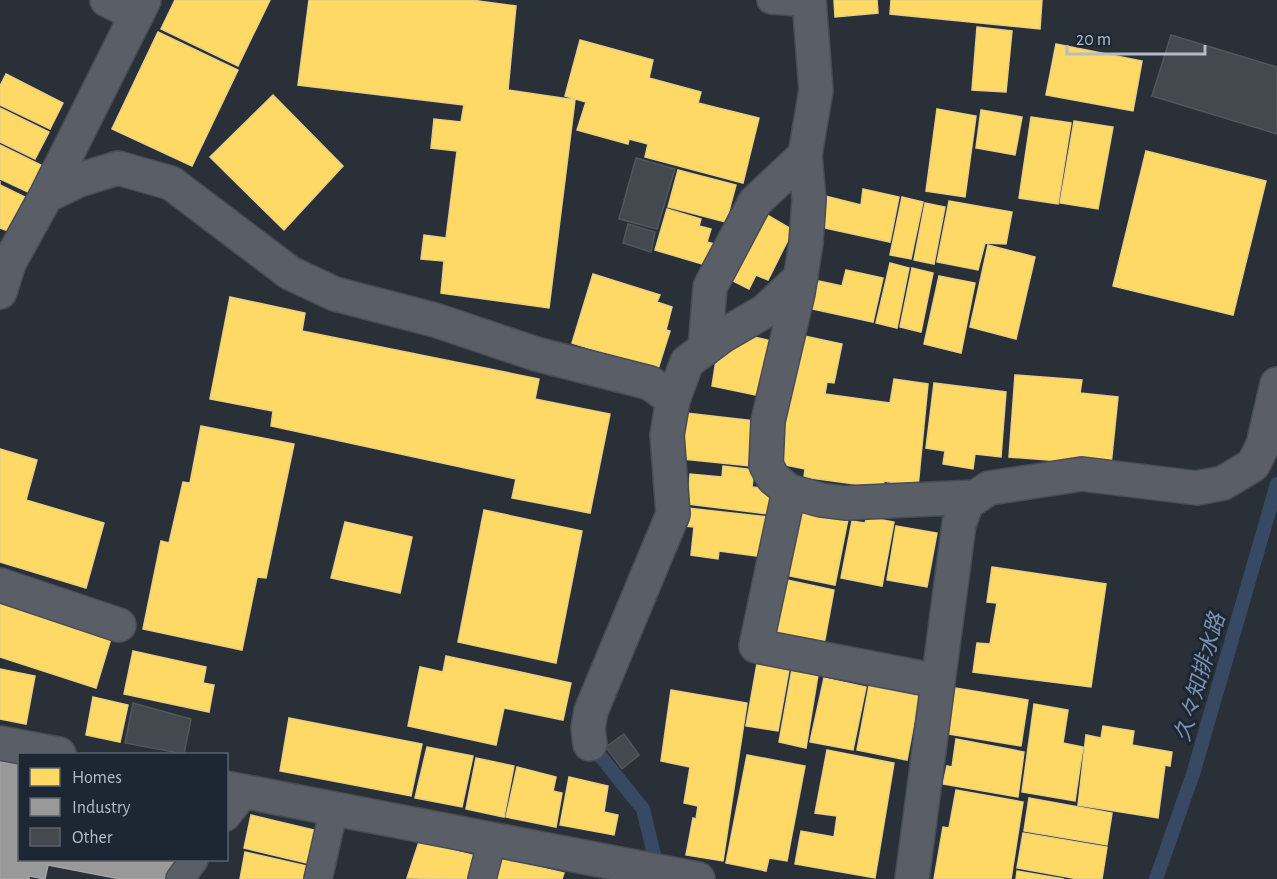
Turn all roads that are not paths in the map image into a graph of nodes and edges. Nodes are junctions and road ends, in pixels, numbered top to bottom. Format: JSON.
{"nodes":[{"id":1,"x":107,"y":0,"type":"edge"},
{"id":2,"x":771,"y":0,"type":"edge"},
{"id":3,"x":809,"y":2,"type":"edge"},
{"id":4,"x":140,"y":7,"type":"edge"},
{"id":5,"x":804,"y":155,"type":"junction"},
{"id":6,"x":46,"y":196,"type":"junction"},
{"id":7,"x":801,"y":277,"type":"junction"},
{"id":8,"x":1,"y":287,"type":"edge"},
{"id":9,"x":705,"y":349,"type":"junction"},
{"id":10,"x":1277,"y":384,"type":"edge"},
{"id":11,"x":674,"y":400,"type":"junction"},
{"id":12,"x":789,"y":491,"type":"junction"},
{"id":13,"x":975,"y":497,"type":"junction"},
{"id":14,"x":0,"y":585,"type":"edge"},
{"id":15,"x":119,"y":625,"type":"dead end"},
{"id":16,"x":938,"y":681,"type":"junction"},
{"id":17,"x":0,"y":743,"type":"edge"},
{"id":18,"x":590,"y":744,"type":"dead end"},
{"id":19,"x":54,"y":753,"type":"edge"},
{"id":20,"x":236,"y":790,"type":"edge"},
{"id":21,"x":334,"y":809,"type":"junction"},
{"id":22,"x":228,"y":812,"type":"edge"},
{"id":23,"x":492,"y":840,"type":"junction"},
{"id":24,"x":193,"y":861,"type":"edge"},
{"id":25,"x":671,"y":874,"type":"edge"},
{"id":26,"x":180,"y":879,"type":"edge"},
{"id":27,"x":318,"y":879,"type":"edge"},
{"id":28,"x":482,"y":879,"type":"edge"},
{"id":29,"x":912,"y":879,"type":"edge"}],
"edges":[{"from":1,"to":4,"type":"street"},
{"from":2,"to":3,"type":"lane"},
{"from":3,"to":5,"type":"street"},
{"from":4,"to":6,"type":"street"},
{"from":5,"to":7,"type":"street"},
{"from":5,"to":9,"type":"street"},
{"from":6,"to":8,"type":"street"},
{"from":6,"to":11,"type":"street"},
{"from":7,"to":9,"type":"street"},
{"from":7,"to":12,"type":"street"},
{"from":9,"to":11,"type":"street"},
{"from":10,"to":13,"type":"street"},
{"from":11,"to":18,"type":"street"},
{"from":12,"to":13,"type":"street"},
{"from":12,"to":16,"type":"street"},
{"from":13,"to":16,"type":"street"},
{"from":14,"to":15,"type":"street"},
{"from":16,"to":29,"type":"street"},
{"from":17,"to":19,"type":"street"},
{"from":20,"to":21,"type":"street"},
{"from":20,"to":22,"type":"lane"},
{"from":21,"to":23,"type":"street"},
{"from":21,"to":27,"type":"lane"},
{"from":23,"to":25,"type":"street"},
{"from":23,"to":28,"type":"lane"},
{"from":24,"to":26,"type":"lane"}]}
